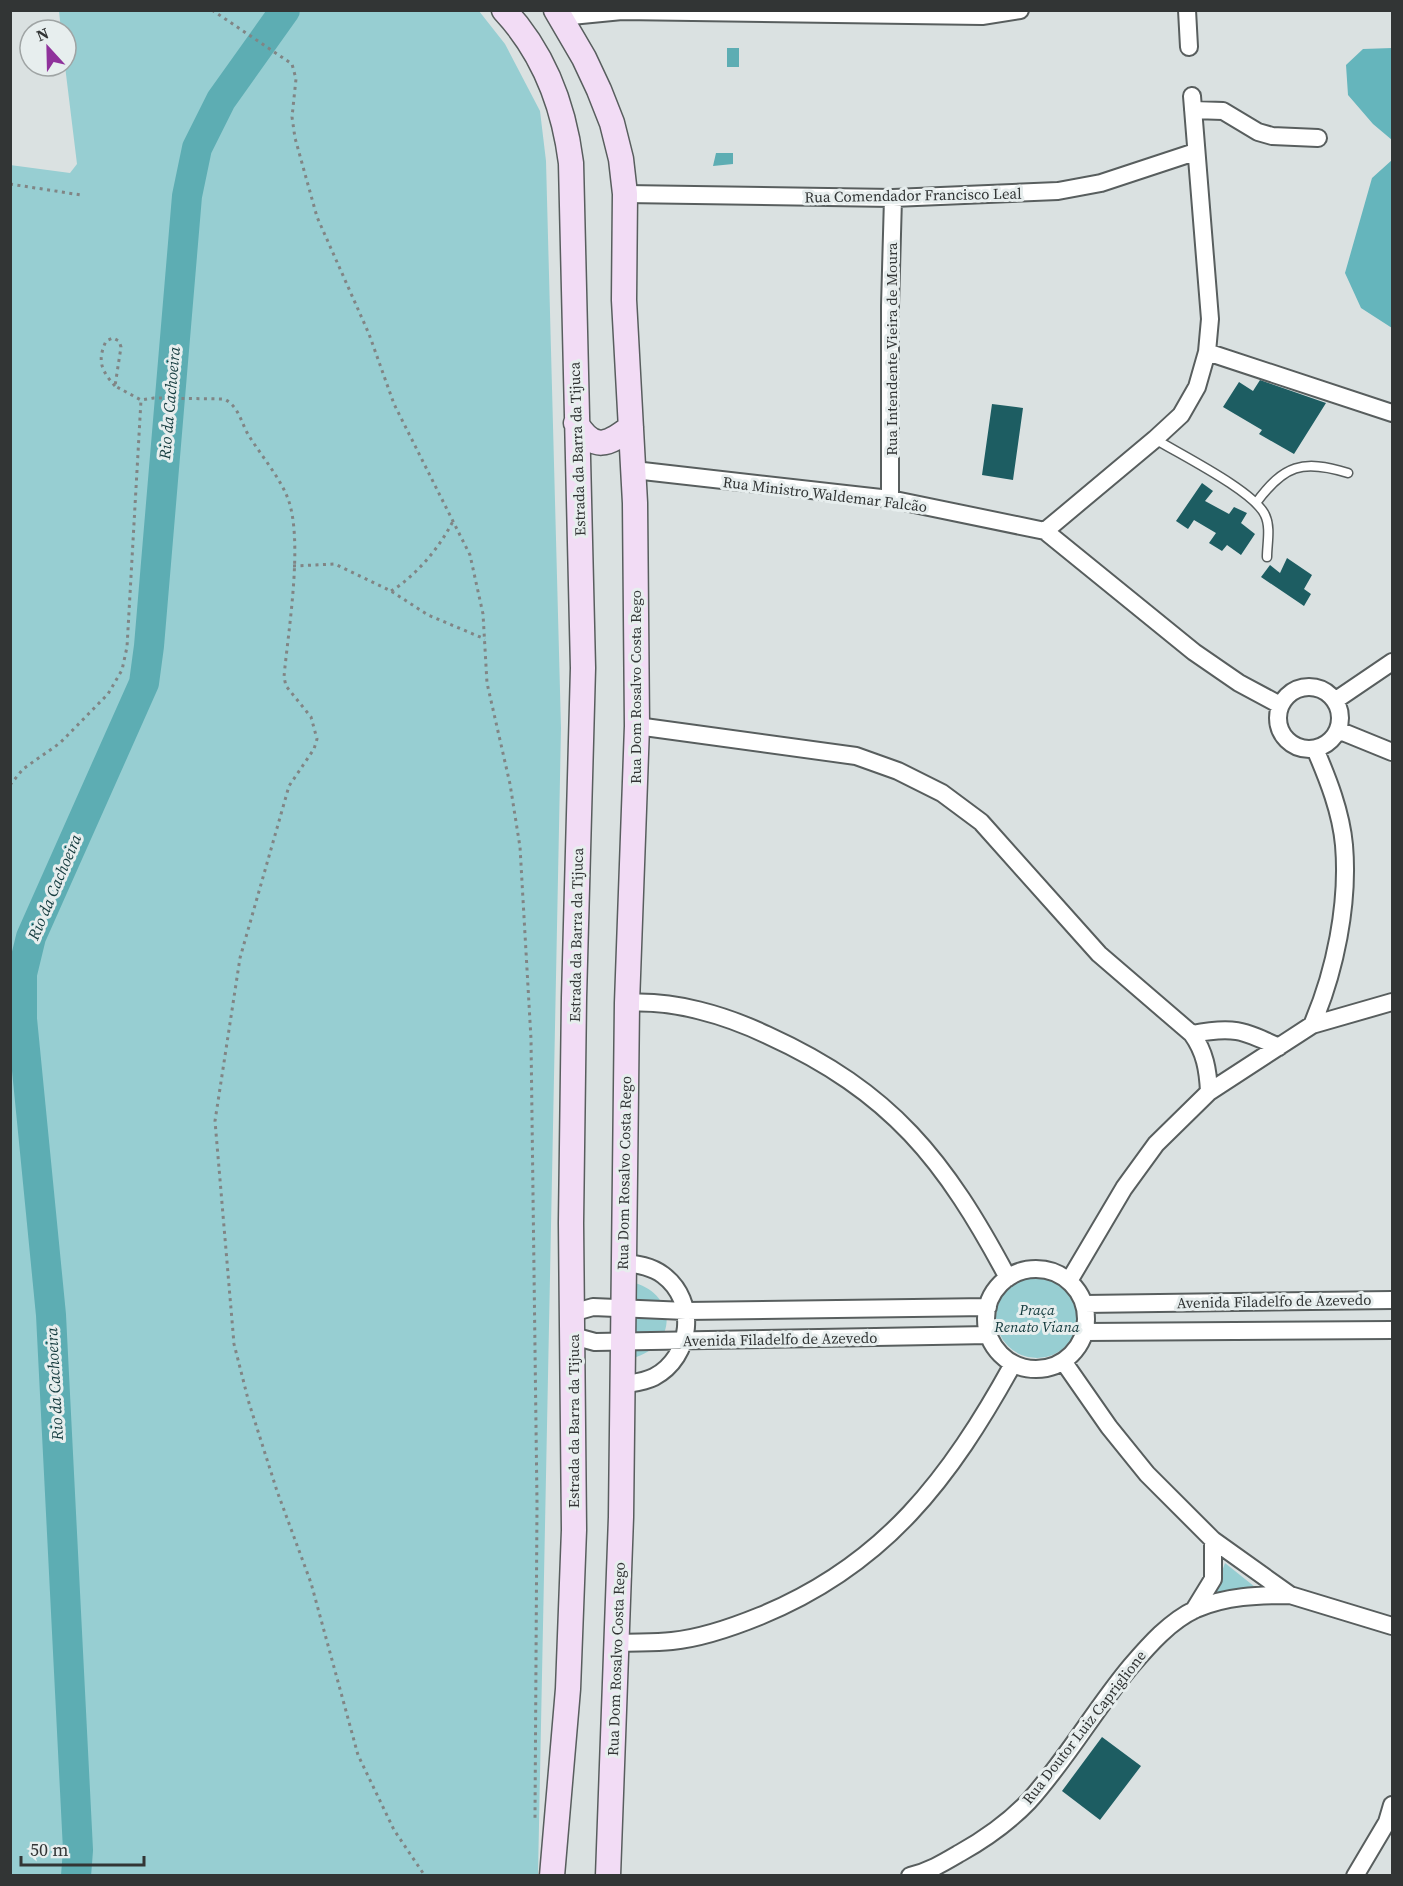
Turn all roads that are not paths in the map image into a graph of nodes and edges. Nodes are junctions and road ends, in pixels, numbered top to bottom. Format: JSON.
{"nodes":[{"id":1,"x":504,"y":10,"type":"edge"},
{"id":2,"x":1020,"y":10,"type":"edge"},
{"id":3,"x":1187,"y":10,"type":"edge"},
{"id":4,"x":718,"y":11,"type":"edge"},
{"id":5,"x":558,"y":14,"type":"edge"},
{"id":6,"x":1189,"y":47,"type":"dead end"},
{"id":7,"x":1318,"y":138,"type":"dead end"},
{"id":8,"x":1195,"y":152,"type":"junction"},
{"id":9,"x":625,"y":194,"type":"junction"},
{"id":10,"x":893,"y":198,"type":"junction"},
{"id":11,"x":1207,"y":352,"type":"junction"},
{"id":12,"x":1392,"y":413,"type":"edge"},
{"id":13,"x":576,"y":423,"type":"junction"},
{"id":14,"x":631,"y":427,"type":"junction"},
{"id":15,"x":1155,"y":440,"type":"junction"},
{"id":16,"x":634,"y":470,"type":"junction"},
{"id":17,"x":1348,"y":472,"type":"dead end"},
{"id":18,"x":890,"y":499,"type":"junction"},
{"id":19,"x":1256,"y":503,"type":"junction"},
{"id":20,"x":1045,"y":531,"type":"junction"},
{"id":21,"x":1267,"y":557,"type":"dead end"},
{"id":22,"x":1392,"y":662,"type":"edge"},
{"id":23,"x":1336,"y":700,"type":"junction"},
{"id":24,"x":1281,"y":705,"type":"junction"},
{"id":25,"x":637,"y":726,"type":"junction"},
{"id":26,"x":1338,"y":730,"type":"junction"},
{"id":27,"x":1315,"y":749,"type":"junction"},
{"id":28,"x":1392,"y":752,"type":"edge"},
{"id":29,"x":1392,"y":1002,"type":"edge"},
{"id":30,"x":627,"y":1003,"type":"junction"},
{"id":31,"x":1312,"y":1025,"type":"junction"},
{"id":32,"x":1191,"y":1034,"type":"junction"},
{"id":33,"x":1279,"y":1047,"type":"junction"},
{"id":34,"x":1209,"y":1092,"type":"junction"},
{"id":35,"x":623,"y":1263,"type":"junction"},
{"id":36,"x":1008,"y":1278,"type":"junction"},
{"id":37,"x":1069,"y":1281,"type":"junction"},
{"id":38,"x":1392,"y":1300,"type":"edge"},
{"id":39,"x":1084,"y":1304,"type":"junction"},
{"id":40,"x":988,"y":1307,"type":"junction"},
{"id":41,"x":623,"y":1310,"type":"junction"},
{"id":42,"x":686,"y":1311,"type":"junction"},
{"id":43,"x":572,"y":1325,"type":"junction"},
{"id":44,"x":1392,"y":1330,"type":"edge"},
{"id":45,"x":1084,"y":1332,"type":"junction"},
{"id":46,"x":989,"y":1335,"type":"junction"},
{"id":47,"x":685,"y":1341,"type":"junction"},
{"id":48,"x":622,"y":1342,"type":"junction"},
{"id":49,"x":1063,"y":1361,"type":"junction"},
{"id":50,"x":1013,"y":1364,"type":"junction"},
{"id":51,"x":622,"y":1385,"type":"junction"},
{"id":52,"x":1213,"y":1540,"type":"junction"},
{"id":53,"x":1290,"y":1595,"type":"junction"},
{"id":54,"x":1194,"y":1610,"type":"junction"},
{"id":55,"x":1392,"y":1626,"type":"edge"},
{"id":56,"x":618,"y":1643,"type":"junction"},
{"id":57,"x":1392,"y":1805,"type":"edge"},
{"id":58,"x":552,"y":1875,"type":"edge"},
{"id":59,"x":608,"y":1875,"type":"edge"},
{"id":60,"x":910,"y":1875,"type":"edge"},
{"id":61,"x":1355,"y":1875,"type":"edge"}],
"edges":[{"from":1,"to":13,"type":"main road","name":"Estrada da Barra da Tijuca"},
{"from":2,"to":4,"type":"street"},
{"from":3,"to":6,"type":"street"},
{"from":4,"to":5,"type":"street"},
{"from":5,"to":9,"type":"main road"},
{"from":7,"to":8,"type":"street"},
{"from":8,"to":10,"type":"street","name":"Rua Comendador Francisco Leal"},
{"from":8,"to":11,"type":"street"},
{"from":9,"to":10,"type":"street","name":"Rua Comendador Francisco Leal"},
{"from":9,"to":14,"type":"main road"},
{"from":10,"to":18,"type":"street","name":"Rua Intendente Vieira de Moura"},
{"from":11,"to":12,"type":"street"},
{"from":11,"to":15,"type":"street"},
{"from":13,"to":14,"type":"main road"},
{"from":13,"to":43,"type":"main road","name":"Estrada da Barra da Tijuca"},
{"from":14,"to":16,"type":"main road"},
{"from":15,"to":19,"type":"lane"},
{"from":15,"to":20,"type":"street"},
{"from":16,"to":18,"type":"street","name":"Rua Ministro Waldemar Falcão"},
{"from":16,"to":25,"type":"main road","name":"Rua Dom Rosalvo Costa Rego"},
{"from":17,"to":19,"type":"lane"},
{"from":18,"to":20,"type":"street","name":"Rua Ministro Waldemar Falcão"},
{"from":19,"to":21,"type":"lane"},
{"from":20,"to":24,"type":"street","name":"Rua Ministro Waldemar Falcão"},
{"from":22,"to":23,"type":"street"},
{"from":23,"to":24,"type":"street"},
{"from":23,"to":26,"type":"street"},
{"from":24,"to":27,"type":"street"},
{"from":25,"to":30,"type":"main road","name":"Rua Dom Rosalvo Costa Rego"},
{"from":25,"to":32,"type":"street"},
{"from":26,"to":27,"type":"street"},
{"from":26,"to":28,"type":"street"},
{"from":27,"to":31,"type":"street"},
{"from":29,"to":31,"type":"street"},
{"from":30,"to":35,"type":"main road","name":"Rua Dom Rosalvo Costa Rego"},
{"from":30,"to":36,"type":"street"},
{"from":31,"to":33,"type":"street"},
{"from":32,"to":33,"type":"street"},
{"from":32,"to":34,"type":"street"},
{"from":33,"to":34,"type":"street"},
{"from":34,"to":37,"type":"street"},
{"from":35,"to":41,"type":"main road","name":"Rua Dom Rosalvo Costa Rego"},
{"from":35,"to":42,"type":"street"},
{"from":36,"to":37,"type":"street"},
{"from":36,"to":40,"type":"street"},
{"from":37,"to":39,"type":"street"},
{"from":38,"to":39,"type":"street","name":"Avenida Filadelfo de Azevedo"},
{"from":39,"to":45,"type":"street"},
{"from":40,"to":42,"type":"street","name":"Avenida Filadelfo de Azevedo"},
{"from":40,"to":46,"type":"street"},
{"from":41,"to":42,"type":"street","name":"Avenida Filadelfo de Azevedo"},
{"from":41,"to":43,"type":"street","name":"Avenida Filadelfo de Azevedo"},
{"from":41,"to":48,"type":"main road","name":"Rua Dom Rosalvo Costa Rego"},
{"from":42,"to":47,"type":"street"},
{"from":43,"to":48,"type":"street","name":"Avenida Filadelfo de Azevedo"},
{"from":43,"to":58,"type":"main road","name":"Estrada da Barra da Tijuca"},
{"from":44,"to":45,"type":"street","name":"Avenida Filadelfo de Azevedo"},
{"from":45,"to":49,"type":"street"},
{"from":46,"to":47,"type":"street","name":"Avenida Filadelfo de Azevedo"},
{"from":46,"to":50,"type":"street"},
{"from":47,"to":48,"type":"street","name":"Avenida Filadelfo de Azevedo"},
{"from":47,"to":51,"type":"street"},
{"from":48,"to":51,"type":"main road","name":"Rua Dom Rosalvo Costa Rego"},
{"from":49,"to":50,"type":"street"},
{"from":49,"to":52,"type":"street"},
{"from":50,"to":56,"type":"street"},
{"from":51,"to":56,"type":"main road","name":"Rua Dom Rosalvo Costa Rego"},
{"from":52,"to":53,"type":"street"},
{"from":52,"to":54,"type":"street","name":"Rua Doutor Luiz Capriglione"},
{"from":53,"to":54,"type":"street","name":"Rua Doutor Luiz Capriglione"},
{"from":53,"to":55,"type":"street"},
{"from":54,"to":60,"type":"street","name":"Rua Doutor Luiz Capriglione"},
{"from":56,"to":59,"type":"main road","name":"Rua Dom Rosalvo Costa Rego"},
{"from":57,"to":61,"type":"street"}]}
